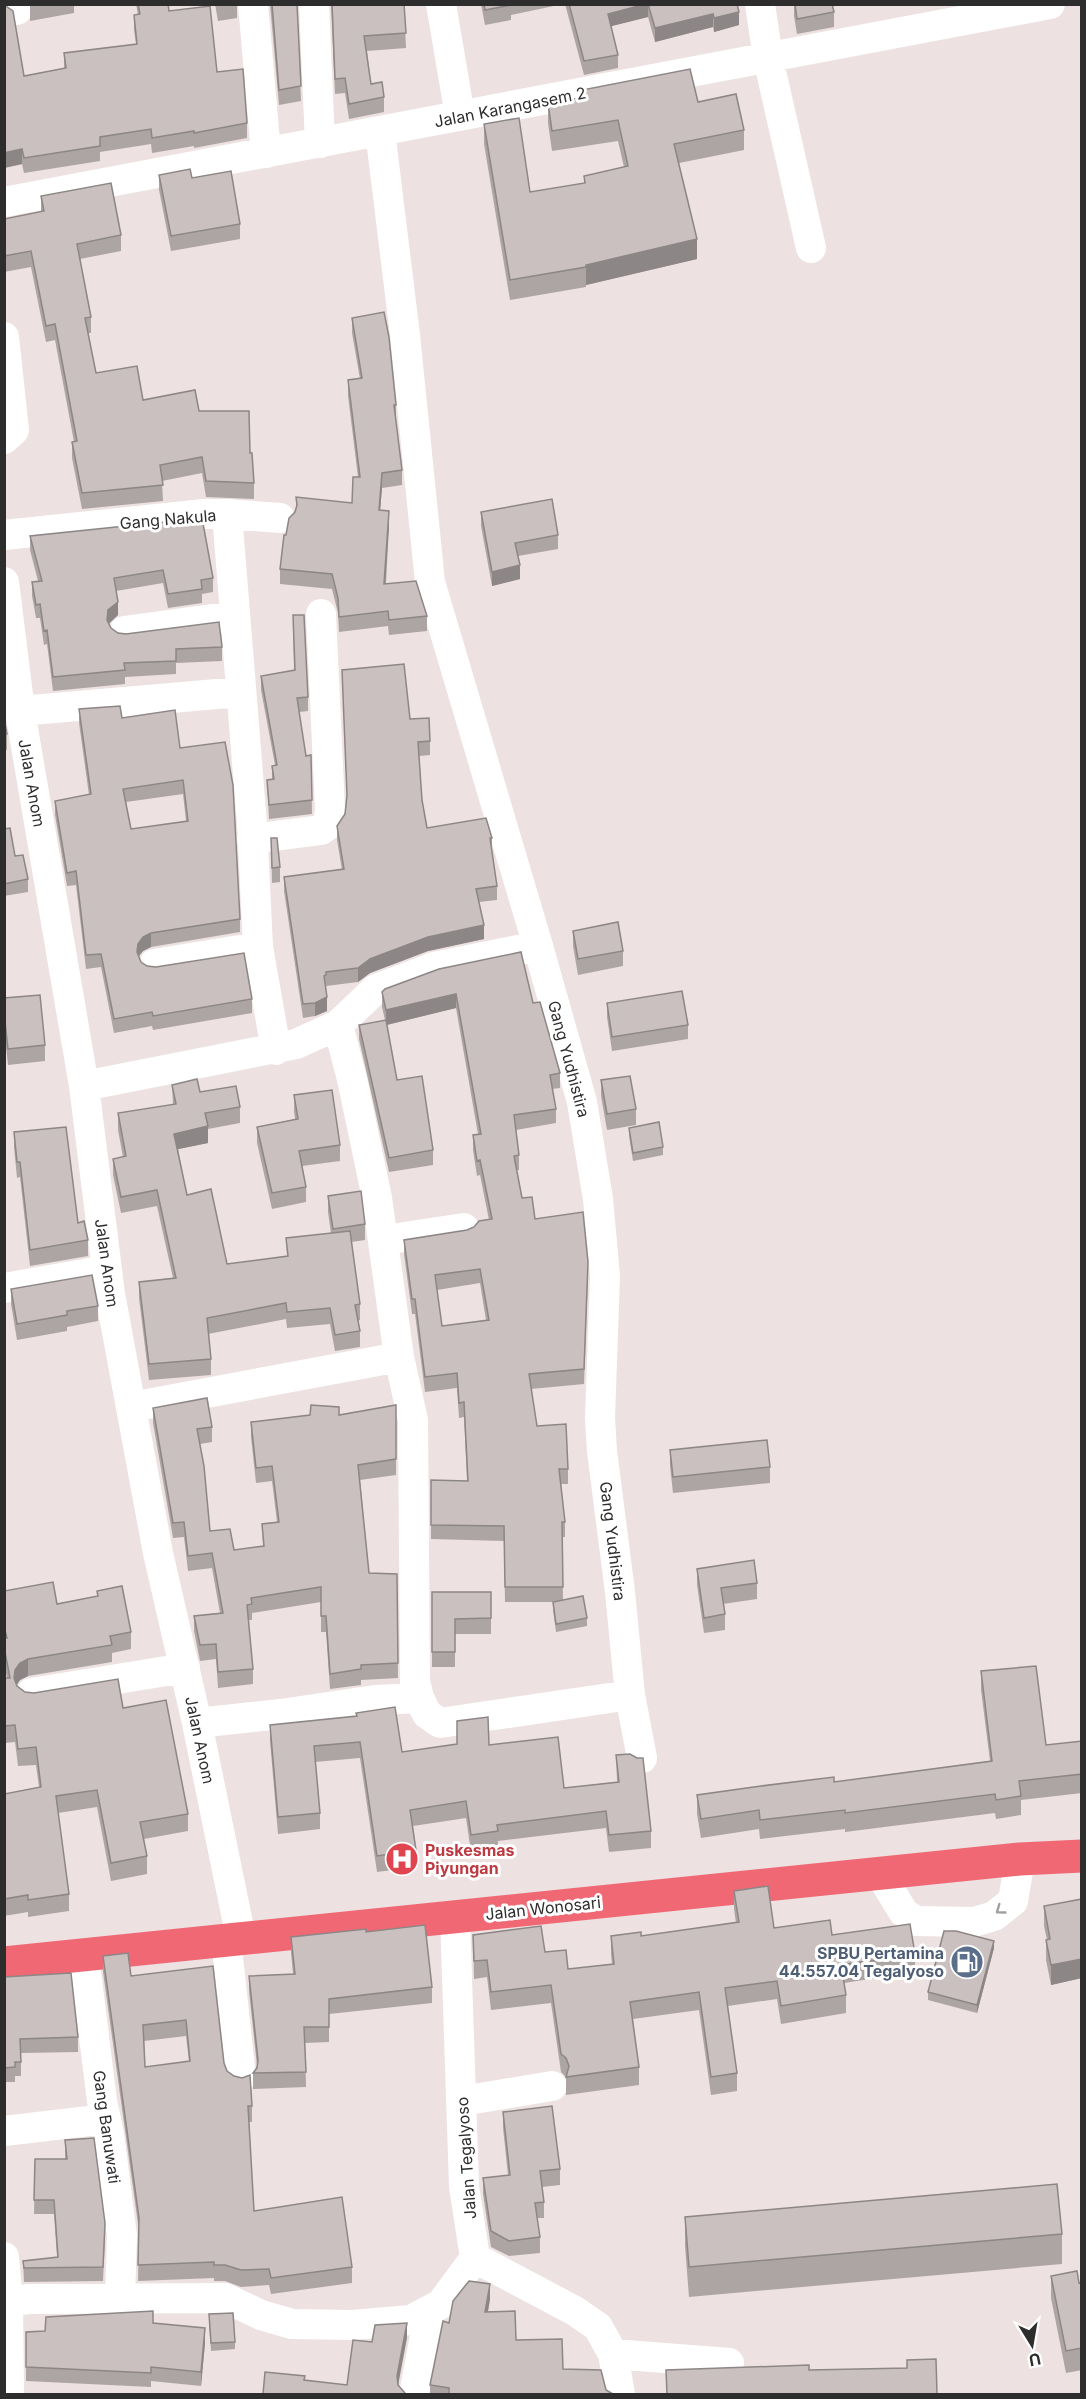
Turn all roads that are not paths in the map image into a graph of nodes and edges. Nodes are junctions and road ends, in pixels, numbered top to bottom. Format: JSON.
{"nodes":[{"id":1,"x":254,"y":4,"type":"edge"},
{"id":2,"x":314,"y":4,"type":"edge"},
{"id":3,"x":441,"y":4,"type":"edge"},
{"id":4,"x":760,"y":4,"type":"edge"},
{"id":5,"x":1050,"y":4,"type":"edge"},
{"id":6,"x":768,"y":58,"type":"junction"},
{"id":7,"x":460,"y":116,"type":"junction"},
{"id":8,"x":380,"y":131,"type":"junction"},
{"id":9,"x":320,"y":143,"type":"junction"},
{"id":10,"x":266,"y":153,"type":"junction"},
{"id":11,"x":4,"y":202,"type":"edge"},
{"id":12,"x":811,"y":248,"type":"dead end"},
{"id":13,"x":4,"y":337,"type":"edge"},
{"id":14,"x":4,"y":439,"type":"edge"},
{"id":15,"x":227,"y":514,"type":"junction"},
{"id":16,"x":280,"y":518,"type":"dead end"},
{"id":17,"x":4,"y":536,"type":"edge"},
{"id":18,"x":4,"y":582,"type":"edge"},
{"id":19,"x":321,"y":614,"type":"dead end"},
{"id":20,"x":234,"y":616,"type":"junction"},
{"id":21,"x":124,"y":631,"type":"edge"},
{"id":22,"x":240,"y":692,"type":"junction"},
{"id":23,"x":20,"y":711,"type":"junction"},
{"id":24,"x":252,"y":838,"type":"junction"},
{"id":25,"x":538,"y":946,"type":"junction"},
{"id":26,"x":258,"y":947,"type":"junction"},
{"id":27,"x":154,"y":964,"type":"edge"},
{"id":28,"x":338,"y":1024,"type":"junction"},
{"id":29,"x":276,"y":1050,"type":"junction"},
{"id":30,"x":84,"y":1086,"type":"junction"},
{"id":31,"x":464,"y":1228,"type":"edge"},
{"id":32,"x":384,"y":1240,"type":"junction"},
{"id":33,"x":107,"y":1270,"type":"junction"},
{"id":34,"x":4,"y":1288,"type":"edge"},
{"id":35,"x":399,"y":1357,"type":"junction"},
{"id":36,"x":131,"y":1407,"type":"junction"},
{"id":37,"x":184,"y":1668,"type":"junction"},
{"id":38,"x":31,"y":1693,"type":"edge"},
{"id":39,"x":630,"y":1695,"type":"junction"},
{"id":40,"x":419,"y":1698,"type":"junction"},
{"id":41,"x":197,"y":1723,"type":"junction"},
{"id":42,"x":642,"y":1758,"type":"edge"},
{"id":43,"x":1082,"y":1856,"type":"edge"},
{"id":44,"x":1020,"y":1859,"type":"junction"},
{"id":45,"x":880,"y":1874,"type":"junction"},
{"id":46,"x":455,"y":1917,"type":"junction"},
{"id":47,"x":233,"y":1939,"type":"junction"},
{"id":48,"x":84,"y":1956,"type":"junction"},
{"id":49,"x":4,"y":1963,"type":"edge"},
{"id":50,"x":242,"y":2077,"type":"edge"},
{"id":51,"x":552,"y":2086,"type":"dead end"},
{"id":52,"x":462,"y":2101,"type":"junction"},
{"id":53,"x":105,"y":2119,"type":"junction"},
{"id":54,"x":4,"y":2131,"type":"edge"},
{"id":55,"x":4,"y":2257,"type":"edge"},
{"id":56,"x":475,"y":2258,"type":"junction"},
{"id":57,"x":120,"y":2298,"type":"junction"},
{"id":58,"x":6,"y":2302,"type":"edge"},
{"id":59,"x":430,"y":2310,"type":"junction"},
{"id":60,"x":614,"y":2355,"type":"junction"},
{"id":61,"x":729,"y":2363,"type":"dead end"},
{"id":62,"x":9,"y":2394,"type":"edge"},
{"id":63,"x":414,"y":2394,"type":"edge"},
{"id":64,"x":620,"y":2394,"type":"edge"}],
"edges":[{"from":1,"to":10,"type":"street"},
{"from":2,"to":9,"type":"street"},
{"from":3,"to":7,"type":"street"},
{"from":4,"to":6,"type":"street"},
{"from":5,"to":6,"type":"street","name":"Jalan Karangasem 2"},
{"from":6,"to":7,"type":"street","name":"Jalan Karangasem 2"},
{"from":6,"to":12,"type":"street"},
{"from":7,"to":8,"type":"street","name":"Jalan Karangasem 2"},
{"from":8,"to":9,"type":"street","name":"Jalan Karangasem 2"},
{"from":8,"to":25,"type":"street","name":"Gang Yudhistira"},
{"from":9,"to":10,"type":"street","name":"Jalan Karangasem 2"},
{"from":10,"to":11,"type":"street","name":"Jalan Karangasem 2"},
{"from":13,"to":14,"type":"street"},
{"from":15,"to":16,"type":"street"},
{"from":15,"to":17,"type":"street","name":"Gang Nakula"},
{"from":15,"to":20,"type":"street","name":"Gang Nakula"},
{"from":18,"to":23,"type":"street","name":"Jalan Anom"},
{"from":19,"to":24,"type":"street"},
{"from":20,"to":21,"type":"street"},
{"from":20,"to":22,"type":"street","name":"Gang Nakula"},
{"from":22,"to":23,"type":"street"},
{"from":22,"to":24,"type":"street","name":"Gang Nakula"},
{"from":23,"to":30,"type":"street","name":"Jalan Anom"},
{"from":24,"to":26,"type":"street","name":"Gang Nakula"},
{"from":25,"to":28,"type":"street"},
{"from":25,"to":39,"type":"street","name":"Gang Yudhistira"},
{"from":26,"to":27,"type":"street"},
{"from":26,"to":29,"type":"street","name":"Gang Nakula"},
{"from":28,"to":29,"type":"street"},
{"from":28,"to":32,"type":"street"},
{"from":29,"to":30,"type":"street"},
{"from":30,"to":33,"type":"street","name":"Jalan Anom"},
{"from":31,"to":32,"type":"street"},
{"from":32,"to":35,"type":"street"},
{"from":33,"to":34,"type":"street"},
{"from":33,"to":36,"type":"street","name":"Jalan Anom"},
{"from":35,"to":36,"type":"street"},
{"from":35,"to":40,"type":"street"},
{"from":36,"to":37,"type":"street","name":"Jalan Anom"},
{"from":37,"to":38,"type":"street"},
{"from":37,"to":41,"type":"street","name":"Jalan Anom"},
{"from":39,"to":40,"type":"street"},
{"from":39,"to":42,"type":"street","name":"Gang Yudhistira"},
{"from":40,"to":41,"type":"street"},
{"from":41,"to":47,"type":"street","name":"Jalan Anom"},
{"from":43,"to":44,"type":"highway","name":"Jalan Wonosari"},
{"from":44,"to":45,"type":"highway","name":"Jalan Wonosari"},
{"from":44,"to":45,"type":"street","one_way":true},
{"from":45,"to":46,"type":"highway","name":"Jalan Wonosari"},
{"from":46,"to":47,"type":"highway","name":"Jalan Wonosari"},
{"from":46,"to":52,"type":"street","name":"Jalan Tegalyoso"},
{"from":47,"to":48,"type":"highway","name":"Jalan Wonosari"},
{"from":47,"to":50,"type":"street","name":"Jalan Anom"},
{"from":48,"to":49,"type":"highway","name":"Jalan Wonosari"},
{"from":48,"to":53,"type":"street","name":"Gang Banuwati"},
{"from":51,"to":52,"type":"street"},
{"from":52,"to":56,"type":"street","name":"Jalan Tegalyoso"},
{"from":53,"to":54,"type":"street"},
{"from":53,"to":57,"type":"street","name":"Gang Banuwati"},
{"from":55,"to":58,"type":"street"},
{"from":56,"to":59,"type":"street"},
{"from":56,"to":60,"type":"street"},
{"from":57,"to":58,"type":"street"},
{"from":57,"to":59,"type":"street"},
{"from":58,"to":62,"type":"street"},
{"from":59,"to":63,"type":"street"},
{"from":60,"to":61,"type":"street"},
{"from":60,"to":64,"type":"street"}]}
